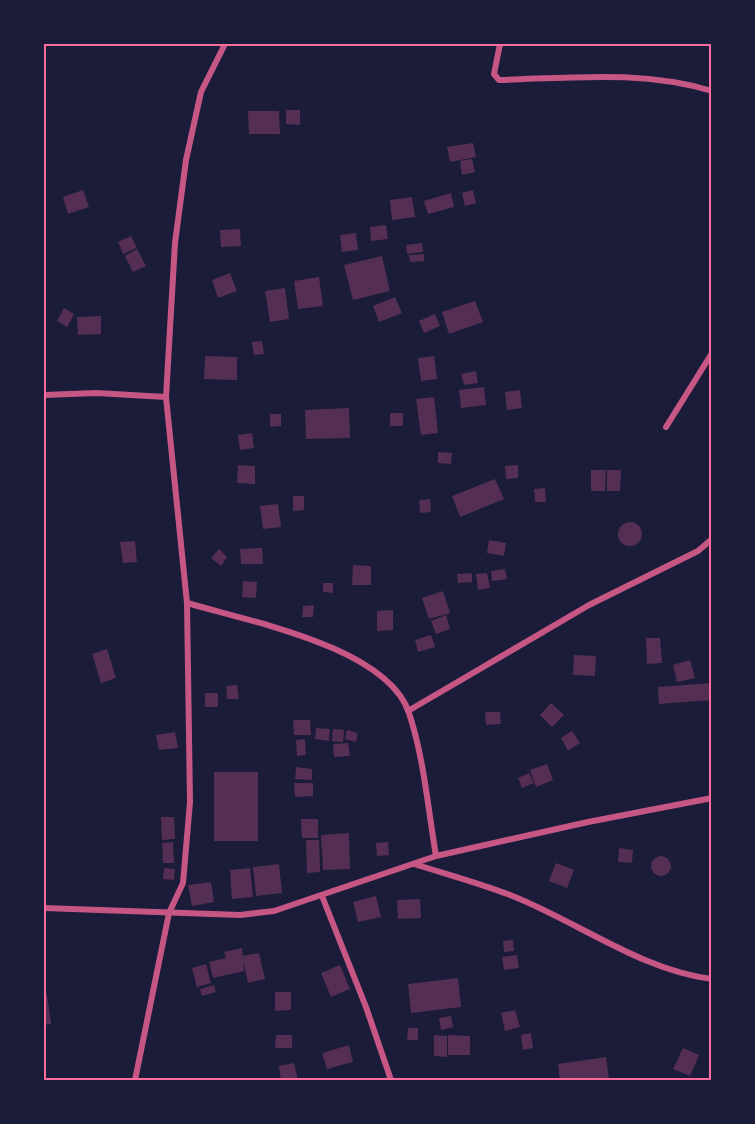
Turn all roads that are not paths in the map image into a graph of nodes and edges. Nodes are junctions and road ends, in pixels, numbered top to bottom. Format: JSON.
{"nodes":[{"id":1,"x":225,"y":44,"type":"edge"},
{"id":2,"x":500,"y":44,"type":"edge"},
{"id":3,"x":711,"y":91,"type":"edge"},
{"id":4,"x":711,"y":353,"type":"edge"},
{"id":5,"x":44,"y":395,"type":"edge"},
{"id":6,"x":166,"y":396,"type":"junction"},
{"id":7,"x":666,"y":427,"type":"dead end"},
{"id":8,"x":711,"y":539,"type":"edge"},
{"id":9,"x":187,"y":603,"type":"junction"},
{"id":10,"x":408,"y":711,"type":"junction"},
{"id":11,"x":711,"y":798,"type":"edge"},
{"id":12,"x":436,"y":856,"type":"junction"},
{"id":13,"x":414,"y":864,"type":"junction"},
{"id":14,"x":322,"y":896,"type":"junction"},
{"id":15,"x":44,"y":909,"type":"edge"},
{"id":16,"x":169,"y":913,"type":"junction"},
{"id":17,"x":711,"y":979,"type":"edge"},
{"id":18,"x":135,"y":1080,"type":"edge"},
{"id":19,"x":392,"y":1080,"type":"edge"}],
"edges":[{"from":1,"to":6,"type":"street"},
{"from":2,"to":3,"type":"street"},
{"from":4,"to":7,"type":"street"},
{"from":5,"to":6,"type":"street"},
{"from":6,"to":9,"type":"street"},
{"from":8,"to":10,"type":"street"},
{"from":9,"to":10,"type":"street"},
{"from":9,"to":16,"type":"street"},
{"from":10,"to":12,"type":"street"},
{"from":11,"to":12,"type":"street"},
{"from":12,"to":13,"type":"street"},
{"from":13,"to":14,"type":"street"},
{"from":13,"to":17,"type":"street"},
{"from":14,"to":16,"type":"street"},
{"from":14,"to":19,"type":"street"},
{"from":15,"to":16,"type":"street"},
{"from":16,"to":18,"type":"street"}]}
